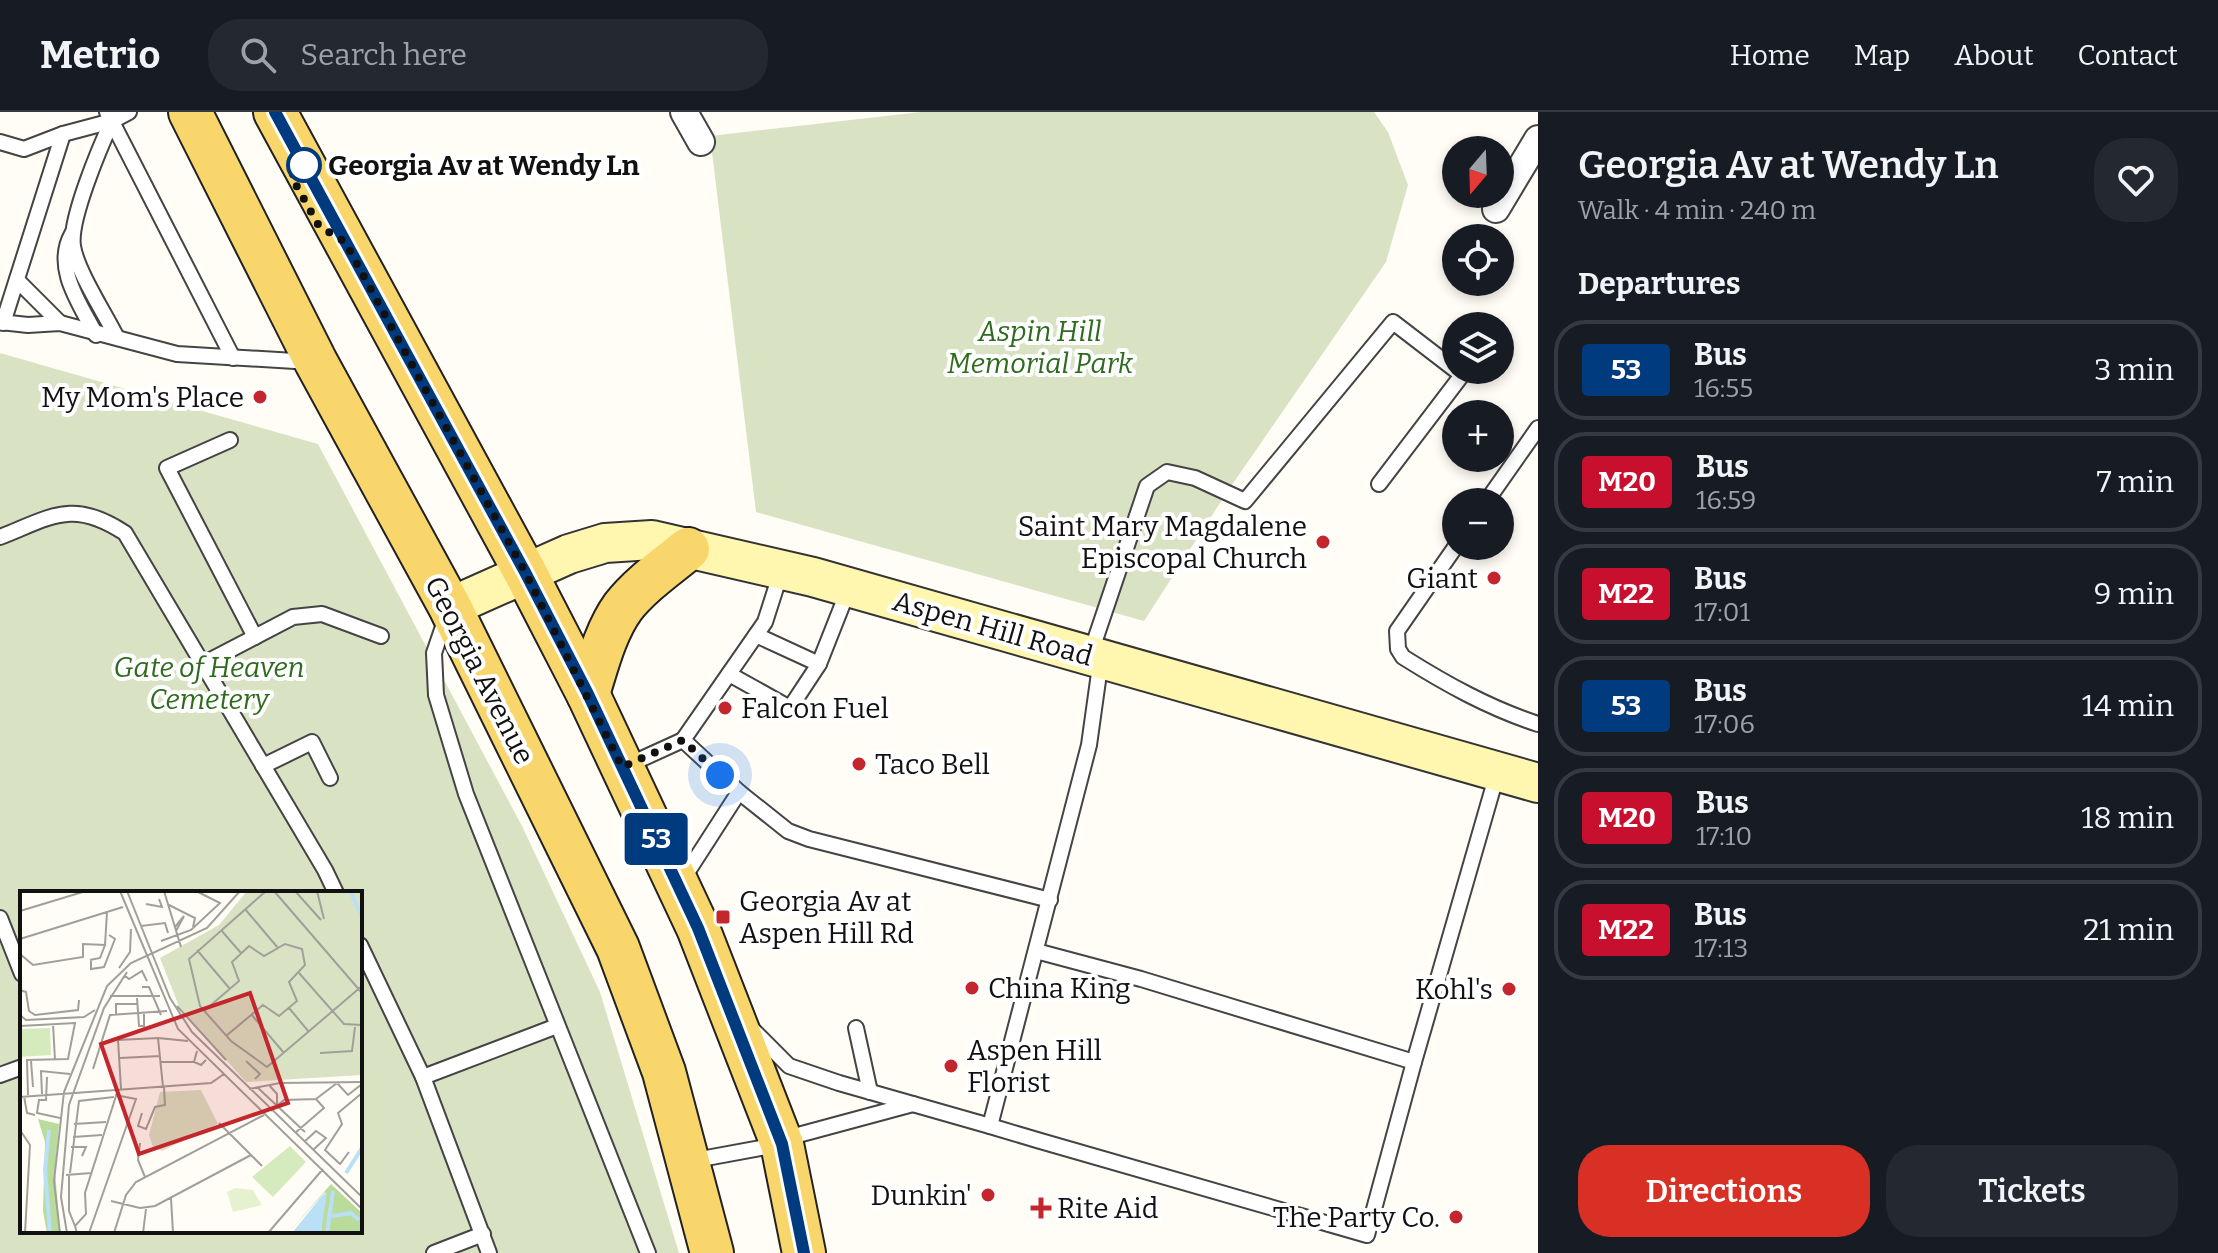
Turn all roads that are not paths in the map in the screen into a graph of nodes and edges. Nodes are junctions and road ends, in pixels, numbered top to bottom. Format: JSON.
{"nodes":[{"id":1,"x":129,"y":112,"type":"edge"},
{"id":2,"x":190,"y":112,"type":"edge"},
{"id":3,"x":251,"y":112,"type":"edge"},
{"id":4,"x":275,"y":112,"type":"edge"},
{"id":5,"x":684,"y":112,"type":"edge"},
{"id":6,"x":109,"y":117,"type":"edge"},
{"id":7,"x":63,"y":134,"type":"junction"},
{"id":8,"x":1538,"y":139,"type":"edge"},
{"id":9,"x":0,"y":142,"type":"edge"},
{"id":10,"x":701,"y":142,"type":"dead end"},
{"id":11,"x":1496,"y":209,"type":"dead end"},
{"id":12,"x":73,"y":234,"type":"junction"},
{"id":13,"x":345,"y":242,"type":"junction"},
{"id":14,"x":17,"y":280,"type":"junction"},
{"id":15,"x":2,"y":322,"type":"edge"},
{"id":16,"x":60,"y":323,"type":"junction"},
{"id":17,"x":96,"y":335,"type":"junction"},
{"id":18,"x":116,"y":336,"type":"junction"},
{"id":19,"x":233,"y":358,"type":"junction"},
{"id":20,"x":316,"y":362,"type":"junction"},
{"id":21,"x":1538,"y":428,"type":"edge"},
{"id":22,"x":230,"y":440,"type":"dead end"},
{"id":23,"x":1379,"y":484,"type":"dead end"},
{"id":24,"x":1496,"y":488,"type":"edge"},
{"id":25,"x":0,"y":537,"type":"edge"},
{"id":26,"x":688,"y":549,"type":"junction"},
{"id":27,"x":1446,"y":560,"type":"edge"},
{"id":28,"x":781,"y":570,"type":"junction"},
{"id":29,"x":525,"y":572,"type":"junction"},
{"id":30,"x":849,"y":587,"type":"junction"},
{"id":31,"x":450,"y":607,"type":"junction"},
{"id":32,"x":756,"y":635,"type":"junction"},
{"id":33,"x":381,"y":636,"type":"dead end"},
{"id":34,"x":255,"y":637,"type":"junction"},
{"id":35,"x":1096,"y":657,"type":"junction"},
{"id":36,"x":203,"y":664,"type":"junction"},
{"id":37,"x":819,"y":664,"type":"junction"},
{"id":38,"x":729,"y":674,"type":"junction"},
{"id":39,"x":588,"y":694,"type":"junction"},
{"id":40,"x":1538,"y":724,"type":"edge"},
{"id":41,"x":683,"y":740,"type":"junction"},
{"id":42,"x":263,"y":766,"type":"junction"},
{"id":43,"x":622,"y":767,"type":"junction"},
{"id":44,"x":1526,"y":776,"type":"edge"},
{"id":45,"x":330,"y":778,"type":"dead end"},
{"id":46,"x":739,"y":792,"type":"junction"},
{"id":47,"x":678,"y":886,"type":"junction"},
{"id":48,"x":335,"y":891,"type":"edge"},
{"id":49,"x":1050,"y":900,"type":"junction"},
{"id":50,"x":0,"y":918,"type":"edge"},
{"id":51,"x":362,"y":949,"type":"edge"},
{"id":52,"x":1036,"y":951,"type":"junction"},
{"id":53,"x":20,"y":969,"type":"edge"},
{"id":54,"x":727,"y":1003,"type":"junction"},
{"id":55,"x":557,"y":1026,"type":"junction"},
{"id":56,"x":856,"y":1028,"type":"dead end"},
{"id":57,"x":1414,"y":1062,"type":"junction"},
{"id":58,"x":20,"y":1068,"type":"edge"},
{"id":59,"x":0,"y":1075,"type":"edge"},
{"id":60,"x":423,"y":1077,"type":"junction"},
{"id":61,"x":870,"y":1092,"type":"junction"},
{"id":62,"x":914,"y":1104,"type":"junction"},
{"id":63,"x":990,"y":1126,"type":"junction"},
{"id":64,"x":782,"y":1144,"type":"junction"},
{"id":65,"x":688,"y":1161,"type":"junction"},
{"id":66,"x":483,"y":1234,"type":"junction"},
{"id":67,"x":434,"y":1253,"type":"edge"},
{"id":68,"x":489,"y":1253,"type":"edge"},
{"id":69,"x":648,"y":1253,"type":"edge"},
{"id":70,"x":712,"y":1253,"type":"edge"},
{"id":71,"x":804,"y":1253,"type":"edge"}],
"edges":[{"from":1,"to":6,"type":"lane"},
{"from":2,"to":20,"type":"main road","name":"Georgia Avenue"},
{"from":3,"to":13,"type":"main road"},
{"from":4,"to":13,"type":"main road"},
{"from":5,"to":10,"type":"street"},
{"from":6,"to":7,"type":"lane"},
{"from":6,"to":12,"type":"lane"},
{"from":6,"to":19,"type":"lane"},
{"from":7,"to":9,"type":"lane"},
{"from":7,"to":14,"type":"lane"},
{"from":8,"to":11,"type":"street"},
{"from":12,"to":17,"type":"lane"},
{"from":12,"to":18,"type":"lane"},
{"from":13,"to":29,"type":"main road"},
{"from":14,"to":15,"type":"lane"},
{"from":14,"to":16,"type":"lane"},
{"from":15,"to":16,"type":"lane"},
{"from":16,"to":17,"type":"lane"},
{"from":17,"to":18,"type":"lane"},
{"from":18,"to":19,"type":"lane"},
{"from":19,"to":20,"type":"lane"},
{"from":20,"to":31,"type":"main road","name":"Georgia Avenue"},
{"from":21,"to":24,"type":"lane"},
{"from":22,"to":34,"type":"lane"},
{"from":23,"to":35,"type":"lane"},
{"from":25,"to":36,"type":"lane"},
{"from":26,"to":28,"type":"street","name":"Aspen Hill Road"},
{"from":26,"to":29,"type":"street","name":"Aspen Hill Road"},
{"from":26,"to":39,"type":"main road"},
{"from":27,"to":40,"type":"lane"},
{"from":28,"to":30,"type":"street","name":"Aspen Hill Road"},
{"from":28,"to":32,"type":"lane"},
{"from":29,"to":31,"type":"street","name":"Aspen Hill Road"},
{"from":29,"to":39,"type":"main road"},
{"from":30,"to":35,"type":"street","name":"Aspen Hill Road"},
{"from":30,"to":37,"type":"lane"},
{"from":31,"to":55,"type":"lane"},
{"from":31,"to":65,"type":"main road","name":"Georgia Avenue"},
{"from":32,"to":37,"type":"lane"},
{"from":32,"to":38,"type":"lane"},
{"from":33,"to":34,"type":"lane"},
{"from":34,"to":36,"type":"lane"},
{"from":35,"to":44,"type":"street","name":"Aspen Hill Road"},
{"from":35,"to":49,"type":"lane"},
{"from":36,"to":42,"type":"lane"},
{"from":37,"to":38,"type":"lane"},
{"from":38,"to":41,"type":"lane"},
{"from":39,"to":43,"type":"main road"},
{"from":41,"to":43,"type":"lane"},
{"from":41,"to":46,"type":"lane"},
{"from":42,"to":45,"type":"lane"},
{"from":42,"to":48,"type":"lane"},
{"from":43,"to":47,"type":"main road"},
{"from":44,"to":57,"type":"lane"},
{"from":46,"to":47,"type":"lane"},
{"from":46,"to":49,"type":"lane"},
{"from":47,"to":54,"type":"main road"},
{"from":49,"to":52,"type":"lane"},
{"from":50,"to":53,"type":"lane"},
{"from":51,"to":60,"type":"lane"},
{"from":52,"to":57,"type":"lane"},
{"from":52,"to":63,"type":"lane"},
{"from":54,"to":61,"type":"lane"},
{"from":54,"to":64,"type":"main road"},
{"from":55,"to":60,"type":"lane"},
{"from":55,"to":69,"type":"lane"},
{"from":56,"to":61,"type":"lane"},
{"from":57,"to":63,"type":"lane"},
{"from":58,"to":59,"type":"lane"},
{"from":60,"to":66,"type":"lane"},
{"from":61,"to":62,"type":"lane"},
{"from":62,"to":63,"type":"lane"},
{"from":62,"to":64,"type":"lane"},
{"from":64,"to":65,"type":"lane"},
{"from":64,"to":71,"type":"main road"},
{"from":65,"to":70,"type":"main road","name":"Georgia Avenue"},
{"from":66,"to":67,"type":"lane"},
{"from":66,"to":68,"type":"lane"}]}
